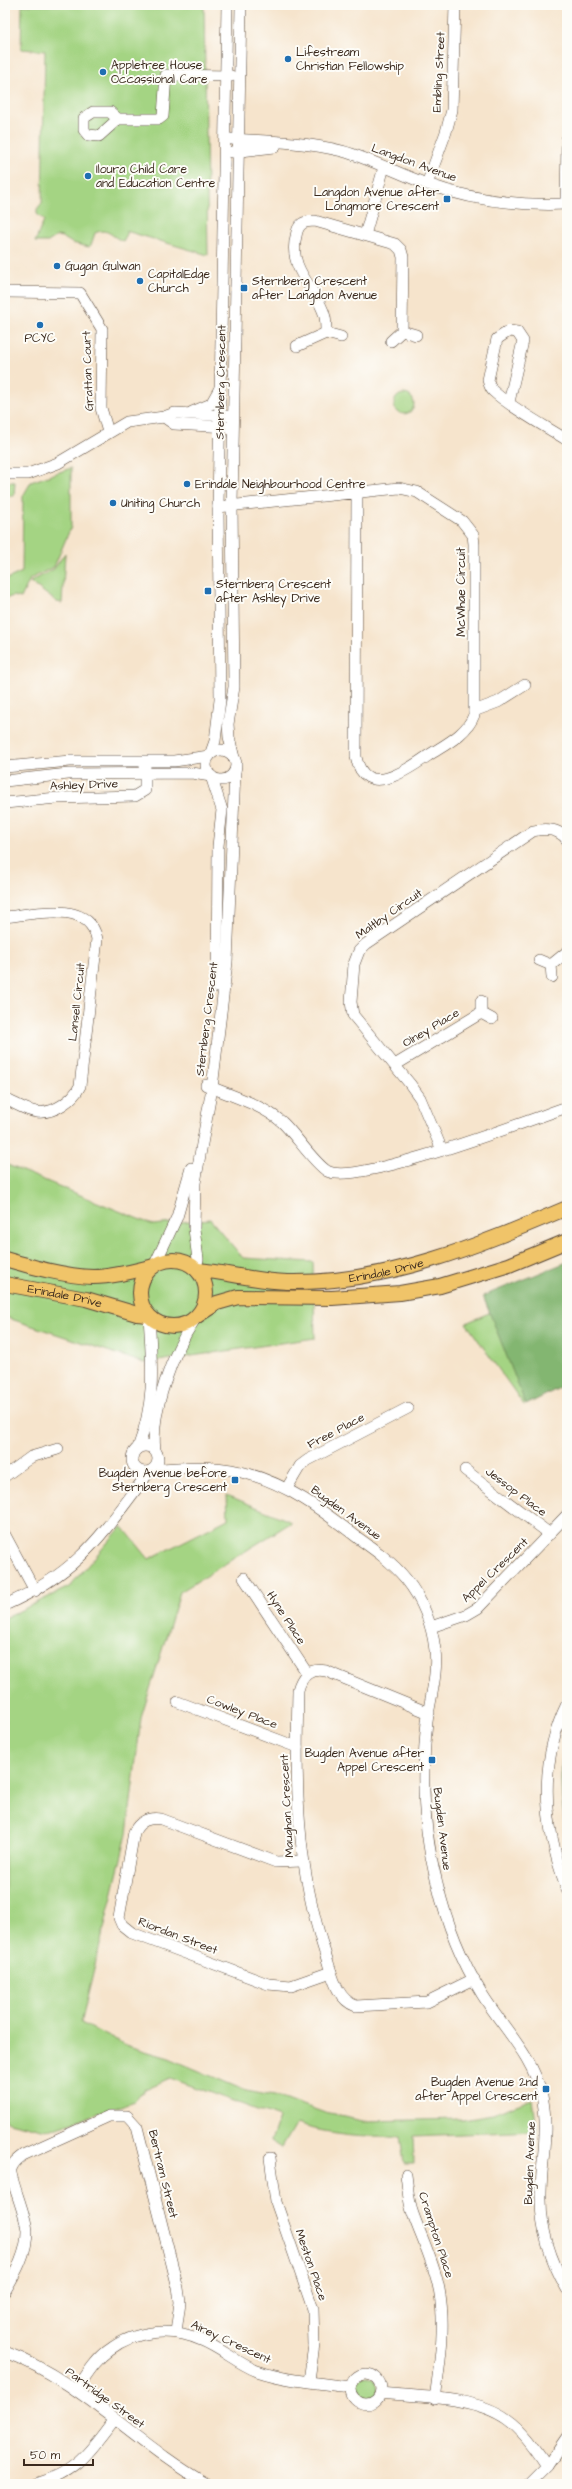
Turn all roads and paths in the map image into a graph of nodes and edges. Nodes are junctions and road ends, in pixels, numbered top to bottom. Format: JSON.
{"nodes":[{"id":1,"x":226,"y":5,"type":"edge"},
{"id":2,"x":241,"y":5,"type":"edge"},
{"id":3,"x":455,"y":5,"type":"edge"},
{"id":4,"x":225,"y":76,"type":"junction"},
{"id":5,"x":240,"y":76,"type":"junction"},
{"id":6,"x":118,"y":118,"type":"dead end"},
{"id":7,"x":224,"y":139,"type":"junction"},
{"id":8,"x":567,"y":139,"type":"edge"},
{"id":9,"x":238,"y":140,"type":"junction"},
{"id":10,"x":301,"y":144,"type":"junction"},
{"id":11,"x":238,"y":152,"type":"junction"},
{"id":12,"x":224,"y":153,"type":"junction"},
{"id":13,"x":384,"y":167,"type":"junction"},
{"id":14,"x":427,"y":184,"type":"junction"},
{"id":15,"x":566,"y":204,"type":"edge"},
{"id":16,"x":365,"y":235,"type":"junction"},
{"id":17,"x":5,"y":292,"type":"edge"},
{"id":18,"x":402,"y":331,"type":"junction"},
{"id":19,"x":326,"y":332,"type":"junction"},
{"id":20,"x":416,"y":335,"type":"dead end"},
{"id":21,"x":341,"y":337,"type":"dead end"},
{"id":22,"x":391,"y":341,"type":"dead end"},
{"id":23,"x":297,"y":346,"type":"dead end"},
{"id":24,"x":220,"y":387,"type":"junction"},
{"id":25,"x":509,"y":402,"type":"junction"},
{"id":26,"x":188,"y":413,"type":"junction"},
{"id":27,"x":220,"y":415,"type":"junction"},
{"id":28,"x":234,"y":416,"type":"junction"},
{"id":29,"x":164,"y":417,"type":"junction"},
{"id":30,"x":220,"y":427,"type":"junction"},
{"id":31,"x":234,"y":428,"type":"junction"},
{"id":32,"x":108,"y":432,"type":"junction"},
{"id":33,"x":567,"y":440,"type":"edge"},
{"id":34,"x":5,"y":474,"type":"edge"},
{"id":35,"x":357,"y":492,"type":"junction"},
{"id":36,"x":232,"y":506,"type":"junction"},
{"id":37,"x":218,"y":507,"type":"junction"},
{"id":38,"x":525,"y":685,"type":"dead end"},
{"id":39,"x":474,"y":711,"type":"junction"},
{"id":40,"x":210,"y":756,"type":"junction"},
{"id":41,"x":234,"y":758,"type":"junction"},
{"id":42,"x":145,"y":762,"type":"junction"},
{"id":43,"x":5,"y":767,"type":"edge"},
{"id":44,"x":234,"y":771,"type":"junction"},
{"id":45,"x":146,"y":773,"type":"junction"},
{"id":46,"x":211,"y":776,"type":"junction"},
{"id":47,"x":5,"y":781,"type":"edge"},
{"id":48,"x":5,"y":803,"type":"edge"},
{"id":49,"x":567,"y":840,"type":"edge"},
{"id":50,"x":5,"y":917,"type":"edge"},
{"id":51,"x":567,"y":952,"type":"edge"},
{"id":52,"x":539,"y":960,"type":"dead end"},
{"id":53,"x":550,"y":965,"type":"junction"},
{"id":54,"x":552,"y":977,"type":"dead end"},
{"id":55,"x":481,"y":1001,"type":"dead end"},
{"id":56,"x":219,"y":1003,"type":"junction"},
{"id":57,"x":481,"y":1013,"type":"junction"},
{"id":58,"x":492,"y":1019,"type":"dead end"},
{"id":59,"x":395,"y":1065,"type":"junction"},
{"id":60,"x":209,"y":1086,"type":"junction"},
{"id":61,"x":5,"y":1099,"type":"edge"},
{"id":62,"x":567,"y":1106,"type":"edge"},
{"id":63,"x":442,"y":1150,"type":"junction"},
{"id":64,"x":567,"y":1208,"type":"edge"},
{"id":65,"x":567,"y":1242,"type":"edge"},
{"id":66,"x":5,"y":1259,"type":"edge"},
{"id":67,"x":154,"y":1266,"type":"junction"},
{"id":68,"x":196,"y":1269,"type":"junction"},
{"id":69,"x":5,"y":1284,"type":"edge"},
{"id":70,"x":149,"y":1316,"type":"junction"},
{"id":71,"x":196,"y":1317,"type":"junction"},
{"id":72,"x":408,"y":1408,"type":"dead end"},
{"id":73,"x":58,"y":1448,"type":"dead end"},
{"id":74,"x":138,"y":1448,"type":"junction"},
{"id":75,"x":156,"y":1452,"type":"junction"},
{"id":76,"x":134,"y":1466,"type":"junction"},
{"id":77,"x":185,"y":1467,"type":"junction"},
{"id":78,"x":466,"y":1470,"type":"dead end"},
{"id":79,"x":151,"y":1471,"type":"junction"},
{"id":80,"x":5,"y":1476,"type":"edge"},
{"id":81,"x":288,"y":1488,"type":"junction"},
{"id":82,"x":130,"y":1497,"type":"junction"},
{"id":83,"x":567,"y":1515,"type":"edge"},
{"id":84,"x":550,"y":1534,"type":"junction"},
{"id":85,"x":5,"y":1535,"type":"edge"},
{"id":86,"x":244,"y":1578,"type":"dead end"},
{"id":87,"x":35,"y":1591,"type":"junction"},
{"id":88,"x":5,"y":1605,"type":"edge"},
{"id":89,"x":431,"y":1627,"type":"junction"},
{"id":90,"x":307,"y":1673,"type":"junction"},
{"id":91,"x":178,"y":1702,"type":"dead end"},
{"id":92,"x":567,"y":1704,"type":"edge"},
{"id":93,"x":429,"y":1712,"type":"junction"},
{"id":94,"x":297,"y":1747,"type":"junction"},
{"id":95,"x":302,"y":1861,"type":"junction"},
{"id":96,"x":567,"y":1889,"type":"edge"},
{"id":97,"x":331,"y":1972,"type":"junction"},
{"id":98,"x":474,"y":1979,"type":"junction"},
{"id":99,"x":270,"y":2158,"type":"dead end"},
{"id":100,"x":406,"y":2175,"type":"dead end"},
{"id":101,"x":567,"y":2289,"type":"edge"},
{"id":102,"x":5,"y":2291,"type":"edge"},
{"id":103,"x":176,"y":2332,"type":"junction"},
{"id":104,"x":5,"y":2352,"type":"edge"},
{"id":105,"x":309,"y":2381,"type":"junction"},
{"id":106,"x":350,"y":2387,"type":"junction"},
{"id":107,"x":76,"y":2390,"type":"junction"},
{"id":108,"x":381,"y":2393,"type":"junction"},
{"id":109,"x":435,"y":2399,"type":"junction"},
{"id":110,"x":114,"y":2420,"type":"junction"},
{"id":111,"x":567,"y":2438,"type":"edge"},
{"id":112,"x":547,"y":2466,"type":"junction"},
{"id":113,"x":36,"y":2484,"type":"edge"},
{"id":114,"x":207,"y":2484,"type":"edge"},
{"id":115,"x":529,"y":2484,"type":"edge"}],
"edges":[{"from":1,"to":4,"type":"street","name":"Sternberg Crescent"},
{"from":2,"to":5,"type":"street","name":"Sternberg Crescent"},
{"from":3,"to":14,"type":"street","name":"Embling Street"},
{"from":4,"to":5,"type":"street"},
{"from":4,"to":6,"type":"street"},
{"from":4,"to":7,"type":"street","name":"Sternberg Crescent"},
{"from":5,"to":9,"type":"street","name":"Sternberg Crescent"},
{"from":7,"to":9,"type":"street","name":"Langdon Avenue"},
{"from":7,"to":12,"type":"street","name":"Sternberg Crescent"},
{"from":8,"to":15,"type":"street"},
{"from":9,"to":10,"type":"street","name":"Langdon Avenue"},
{"from":9,"to":11,"type":"street","name":"Sternberg Crescent"},
{"from":10,"to":11,"type":"street","name":"Langdon Avenue"},
{"from":10,"to":13,"type":"street","name":"Langdon Avenue"},
{"from":11,"to":12,"type":"street","name":"Langdon Avenue"},
{"from":11,"to":28,"type":"street","name":"Sternberg Crescent"},
{"from":12,"to":24,"type":"street","name":"Sternberg Crescent"},
{"from":13,"to":14,"type":"street","name":"Langdon Avenue"},
{"from":13,"to":16,"type":"street"},
{"from":14,"to":15,"type":"street","name":"Langdon Avenue"},
{"from":16,"to":18,"type":"street"},
{"from":16,"to":19,"type":"street"},
{"from":17,"to":32,"type":"street","name":"Grattan Court"},
{"from":18,"to":20,"type":"street"},
{"from":18,"to":22,"type":"street"},
{"from":19,"to":21,"type":"street"},
{"from":19,"to":23,"type":"street"},
{"from":24,"to":26,"type":"street"},
{"from":24,"to":27,"type":"street","name":"Sternberg Crescent"},
{"from":25,"to":25,"type":"street"},
{"from":25,"to":33,"type":"street"},
{"from":26,"to":27,"type":"street"},
{"from":26,"to":29,"type":"street"},
{"from":27,"to":28,"type":"street"},
{"from":27,"to":30,"type":"street","name":"Sternberg Crescent"},
{"from":28,"to":31,"type":"street","name":"Sternberg Crescent"},
{"from":29,"to":30,"type":"street"},
{"from":29,"to":32,"type":"street"},
{"from":30,"to":31,"type":"street"},
{"from":30,"to":37,"type":"street","name":"Sternberg Crescent"},
{"from":31,"to":36,"type":"street","name":"Sternberg Crescent"},
{"from":32,"to":34,"type":"street"},
{"from":35,"to":36,"type":"street","name":"McWhae Circuit"},
{"from":35,"to":39,"type":"street","name":"McWhae Circuit"},
{"from":35,"to":39,"type":"street","name":"McWhae Circuit"},
{"from":36,"to":37,"type":"street","name":"McWhae Circuit"},
{"from":36,"to":41,"type":"street","name":"Sternberg Crescent"},
{"from":37,"to":40,"type":"street","name":"Sternberg Crescent"},
{"from":38,"to":39,"type":"street"},
{"from":40,"to":41,"type":"street"},
{"from":40,"to":42,"type":"street","name":"Ashley Drive"},
{"from":40,"to":46,"type":"street"},
{"from":41,"to":44,"type":"street"},
{"from":42,"to":43,"type":"street","name":"Ashley Drive"},
{"from":42,"to":45,"type":"street","name":"Ashley Drive"},
{"from":44,"to":46,"type":"street"},
{"from":44,"to":56,"type":"street","name":"Sternberg Crescent"},
{"from":45,"to":46,"type":"street","name":"Ashley Drive"},
{"from":45,"to":47,"type":"street","name":"Ashley Drive"},
{"from":45,"to":48,"type":"street","name":"Ashley Drive"},
{"from":46,"to":56,"type":"street","name":"Sternberg Crescent"},
{"from":49,"to":59,"type":"street","name":"Maltby Circuit"},
{"from":50,"to":61,"type":"street","name":"Lansell Circuit"},
{"from":51,"to":53,"type":"street"},
{"from":52,"to":53,"type":"street"},
{"from":53,"to":54,"type":"street"},
{"from":55,"to":57,"type":"street"},
{"from":56,"to":60,"type":"street","name":"Sternberg Crescent"},
{"from":57,"to":58,"type":"street"},
{"from":57,"to":59,"type":"street","name":"Olney Place"},
{"from":59,"to":63,"type":"street","name":"Maltby Circuit"},
{"from":60,"to":63,"type":"street"},
{"from":60,"to":67,"type":"street","name":"Sternberg Crescent"},
{"from":60,"to":68,"type":"street","name":"Sternberg Crescent"},
{"from":62,"to":63,"type":"street"},
{"from":64,"to":68,"type":"main road","name":"Erindale Drive"},
{"from":65,"to":71,"type":"main road","name":"Erindale Drive"},
{"from":66,"to":67,"type":"main road","name":"Erindale Drive"},
{"from":67,"to":68,"type":"main road"},
{"from":67,"to":70,"type":"main road"},
{"from":68,"to":71,"type":"main road"},
{"from":69,"to":70,"type":"main road","name":"Erindale Drive"},
{"from":70,"to":71,"type":"main road"},
{"from":70,"to":74,"type":"street"},
{"from":71,"to":75,"type":"street"},
{"from":72,"to":81,"type":"street","name":"Free Place"},
{"from":73,"to":80,"type":"street"},
{"from":74,"to":75,"type":"street"},
{"from":74,"to":76,"type":"street"},
{"from":75,"to":77,"type":"street","name":"Bugden Avenue"},
{"from":75,"to":79,"type":"street"},
{"from":76,"to":79,"type":"street"},
{"from":76,"to":82,"type":"street"},
{"from":77,"to":79,"type":"street","name":"Bugden Avenue"},
{"from":77,"to":81,"type":"street","name":"Bugden Avenue"},
{"from":78,"to":84,"type":"street","name":"Jessop Place"},
{"from":79,"to":82,"type":"street"},
{"from":81,"to":89,"type":"street","name":"Bugden Avenue"},
{"from":82,"to":87,"type":"street"},
{"from":83,"to":84,"type":"street","name":"Appel Crescent"},
{"from":84,"to":89,"type":"street","name":"Appel Crescent"},
{"from":85,"to":87,"type":"street"},
{"from":86,"to":90,"type":"street","name":"Hyne Place"},
{"from":87,"to":88,"type":"street"},
{"from":89,"to":93,"type":"street","name":"Bugden Avenue"},
{"from":90,"to":93,"type":"street"},
{"from":90,"to":94,"type":"street","name":"Maughan Crescent"},
{"from":91,"to":94,"type":"street","name":"Cowley Place"},
{"from":92,"to":96,"type":"street"},
{"from":93,"to":98,"type":"street","name":"Bugden Avenue"},
{"from":94,"to":95,"type":"street","name":"Maughan Crescent"},
{"from":95,"to":97,"type":"street","name":"Maughan Crescent"},
{"from":95,"to":97,"type":"street","name":"Riordan Street"},
{"from":97,"to":98,"type":"street","name":"Maughan Crescent"},
{"from":98,"to":101,"type":"street","name":"Bugden Avenue"},
{"from":99,"to":105,"type":"street","name":"Meston Place"},
{"from":100,"to":109,"type":"street","name":"Crampton Place"},
{"from":102,"to":103,"type":"street","name":"Bertram Street"},
{"from":103,"to":105,"type":"street","name":"Airey Crescent"},
{"from":103,"to":107,"type":"street","name":"Airey Crescent"},
{"from":104,"to":107,"type":"street","name":"Partridge Street"},
{"from":105,"to":106,"type":"street","name":"Airey Crescent"},
{"from":106,"to":108,"type":"street"},
{"from":106,"to":108,"type":"street"},
{"from":107,"to":110,"type":"street","name":"Partridge Street"},
{"from":108,"to":109,"type":"street"},
{"from":109,"to":112,"type":"street"},
{"from":110,"to":113,"type":"street"},
{"from":110,"to":114,"type":"street","name":"Partridge Street"},
{"from":111,"to":112,"type":"street"},
{"from":112,"to":115,"type":"street"}]}
